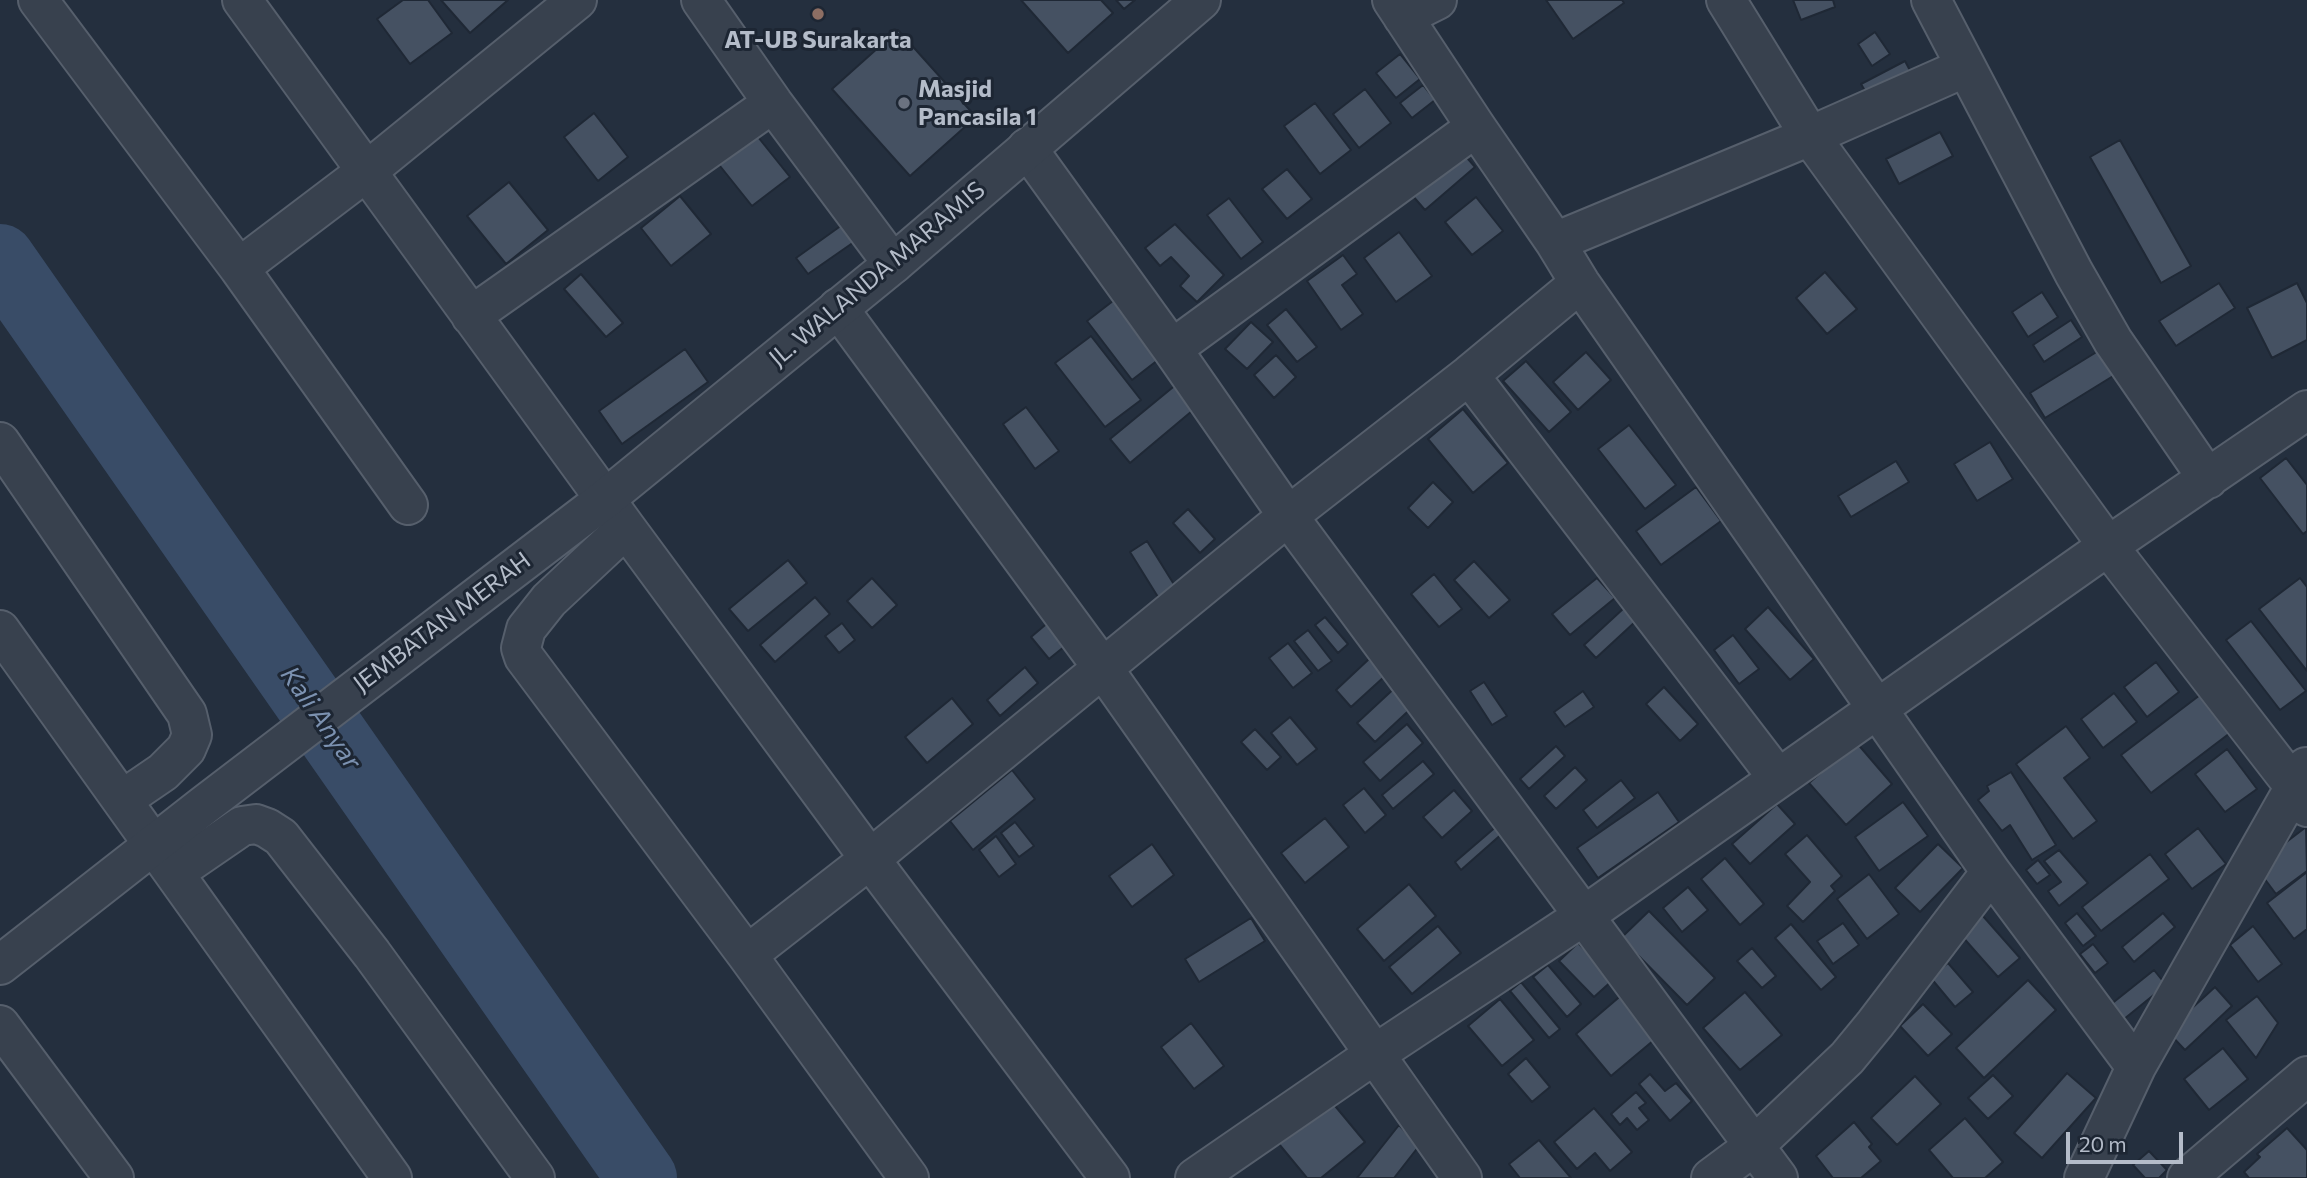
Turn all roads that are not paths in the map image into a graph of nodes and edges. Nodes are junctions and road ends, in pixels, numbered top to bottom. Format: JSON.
{"nodes":[{"id":1,"x":38,"y":0,"type":"edge"},
{"id":2,"x":577,"y":0,"type":"edge"},
{"id":3,"x":701,"y":0,"type":"edge"},
{"id":4,"x":1201,"y":0,"type":"edge"},
{"id":5,"x":1437,"y":0,"type":"edge"},
{"id":6,"x":1726,"y":0,"type":"edge"},
{"id":7,"x":1931,"y":0,"type":"edge"},
{"id":8,"x":250,"y":3,"type":"edge"},
{"id":9,"x":1398,"y":8,"type":"edge"},
{"id":10,"x":1966,"y":67,"type":"junction"},
{"id":11,"x":773,"y":103,"type":"junction"},
{"id":12,"x":1476,"y":127,"type":"junction"},
{"id":13,"x":1810,"y":136,"type":"junction"},
{"id":14,"x":1027,"y":148,"type":"junction"},
{"id":15,"x":367,"y":172,"type":"junction"},
{"id":16,"x":1555,"y":242,"type":"junction"},
{"id":17,"x":892,"y":264,"type":"junction"},
{"id":18,"x":239,"y":268,"type":"junction"},
{"id":19,"x":1580,"y":283,"type":"junction"},
{"id":20,"x":838,"y":308,"type":"junction"},
{"id":21,"x":471,"y":316,"type":"junction"},
{"id":22,"x":1172,"y":349,"type":"junction"},
{"id":23,"x":1469,"y":375,"type":"junction"},
{"id":24,"x":2307,"y":410,"type":"edge"},
{"id":25,"x":0,"y":442,"type":"edge"},
{"id":26,"x":2208,"y":479,"type":"junction"},
{"id":27,"x":408,"y":505,"type":"dead end"},
{"id":28,"x":615,"y":513,"type":"junction"},
{"id":29,"x":1288,"y":516,"type":"junction"},
{"id":30,"x":548,"y":541,"type":"joint"},
{"id":31,"x":2108,"y":546,"type":"junction"},
{"id":32,"x":0,"y":630,"type":"edge"},
{"id":33,"x":1102,"y":667,"type":"junction"},
{"id":34,"x":1879,"y":708,"type":"junction"},
{"id":35,"x":1779,"y":778,"type":"junction"},
{"id":36,"x":2303,"y":786,"type":"edge"},
{"id":37,"x":121,"y":800,"type":"junction"},
{"id":38,"x":165,"y":858,"type":"junction"},
{"id":39,"x":870,"y":859,"type":"junction"},
{"id":40,"x":1991,"y":872,"type":"junction"},
{"id":41,"x":1585,"y":915,"type":"junction"},
{"id":42,"x":747,"y":955,"type":"junction"},
{"id":43,"x":0,"y":965,"type":"edge"},
{"id":44,"x":0,"y":1025,"type":"edge"},
{"id":45,"x":1375,"y":1054,"type":"junction"},
{"id":46,"x":2136,"y":1067,"type":"junction"},
{"id":47,"x":2307,"y":1076,"type":"edge"},
{"id":48,"x":1754,"y":1146,"type":"junction"},
{"id":49,"x":114,"y":1178,"type":"edge"},
{"id":50,"x":392,"y":1178,"type":"edge"},
{"id":51,"x":535,"y":1178,"type":"edge"},
{"id":52,"x":909,"y":1178,"type":"edge"},
{"id":53,"x":1110,"y":1178,"type":"edge"},
{"id":54,"x":1195,"y":1178,"type":"edge"},
{"id":55,"x":1462,"y":1178,"type":"edge"},
{"id":56,"x":1712,"y":1178,"type":"edge"},
{"id":57,"x":1778,"y":1178,"type":"edge"},
{"id":58,"x":2084,"y":1178,"type":"edge"},
{"id":59,"x":2187,"y":1178,"type":"edge"}],
"edges":[{"from":1,"to":18,"type":"street"},
{"from":2,"to":15,"type":"street"},
{"from":3,"to":11,"type":"street"},
{"from":4,"to":14,"type":"street","name":"JL. WALANDA MARAMIS"},
{"from":5,"to":9,"type":"street"},
{"from":6,"to":13,"type":"street"},
{"from":7,"to":10,"type":"street"},
{"from":8,"to":15,"type":"street"},
{"from":9,"to":12,"type":"street"},
{"from":10,"to":13,"type":"street"},
{"from":10,"to":26,"type":"street"},
{"from":11,"to":17,"type":"street"},
{"from":11,"to":21,"type":"street"},
{"from":12,"to":16,"type":"street"},
{"from":12,"to":22,"type":"street"},
{"from":13,"to":16,"type":"street"},
{"from":13,"to":31,"type":"street"},
{"from":14,"to":17,"type":"street","name":"JL. WALANDA MARAMIS"},
{"from":14,"to":22,"type":"street"},
{"from":15,"to":18,"type":"street"},
{"from":15,"to":21,"type":"street"},
{"from":16,"to":19,"type":"street"},
{"from":17,"to":20,"type":"street","name":"JL. WALANDA MARAMIS"},
{"from":18,"to":27,"type":"street"},
{"from":19,"to":23,"type":"street"},
{"from":19,"to":34,"type":"street"},
{"from":20,"to":28,"type":"street","name":"JL. WALANDA MARAMIS"},
{"from":20,"to":33,"type":"street"},
{"from":21,"to":28,"type":"street"},
{"from":22,"to":29,"type":"street"},
{"from":23,"to":29,"type":"street"},
{"from":23,"to":35,"type":"street"},
{"from":24,"to":26,"type":"street"},
{"from":25,"to":37,"type":"street"},
{"from":26,"to":31,"type":"street"},
{"from":28,"to":30,"type":"street","name":"JL. WALANDA MARAMIS"},
{"from":28,"to":39,"type":"street"},
{"from":28,"to":42,"type":"street"},
{"from":29,"to":33,"type":"street"},
{"from":29,"to":41,"type":"street"},
{"from":30,"to":38,"type":"street","name":"JEMBATAN MERAH"},
{"from":31,"to":34,"type":"street"},
{"from":31,"to":36,"type":"street"},
{"from":32,"to":37,"type":"street"},
{"from":33,"to":39,"type":"street"},
{"from":33,"to":45,"type":"street"},
{"from":34,"to":35,"type":"street"},
{"from":34,"to":40,"type":"street"},
{"from":35,"to":41,"type":"street"},
{"from":36,"to":46,"type":"street"},
{"from":37,"to":38,"type":"street"},
{"from":38,"to":43,"type":"street"},
{"from":38,"to":50,"type":"street"},
{"from":38,"to":51,"type":"street"},
{"from":39,"to":42,"type":"street"},
{"from":39,"to":53,"type":"street"},
{"from":40,"to":46,"type":"street"},
{"from":40,"to":48,"type":"street"},
{"from":41,"to":45,"type":"street"},
{"from":41,"to":48,"type":"street"},
{"from":42,"to":52,"type":"street"},
{"from":44,"to":49,"type":"street"},
{"from":45,"to":54,"type":"street"},
{"from":45,"to":55,"type":"street"},
{"from":46,"to":58,"type":"street"},
{"from":47,"to":59,"type":"street"},
{"from":48,"to":56,"type":"street"},
{"from":48,"to":57,"type":"street"}]}
